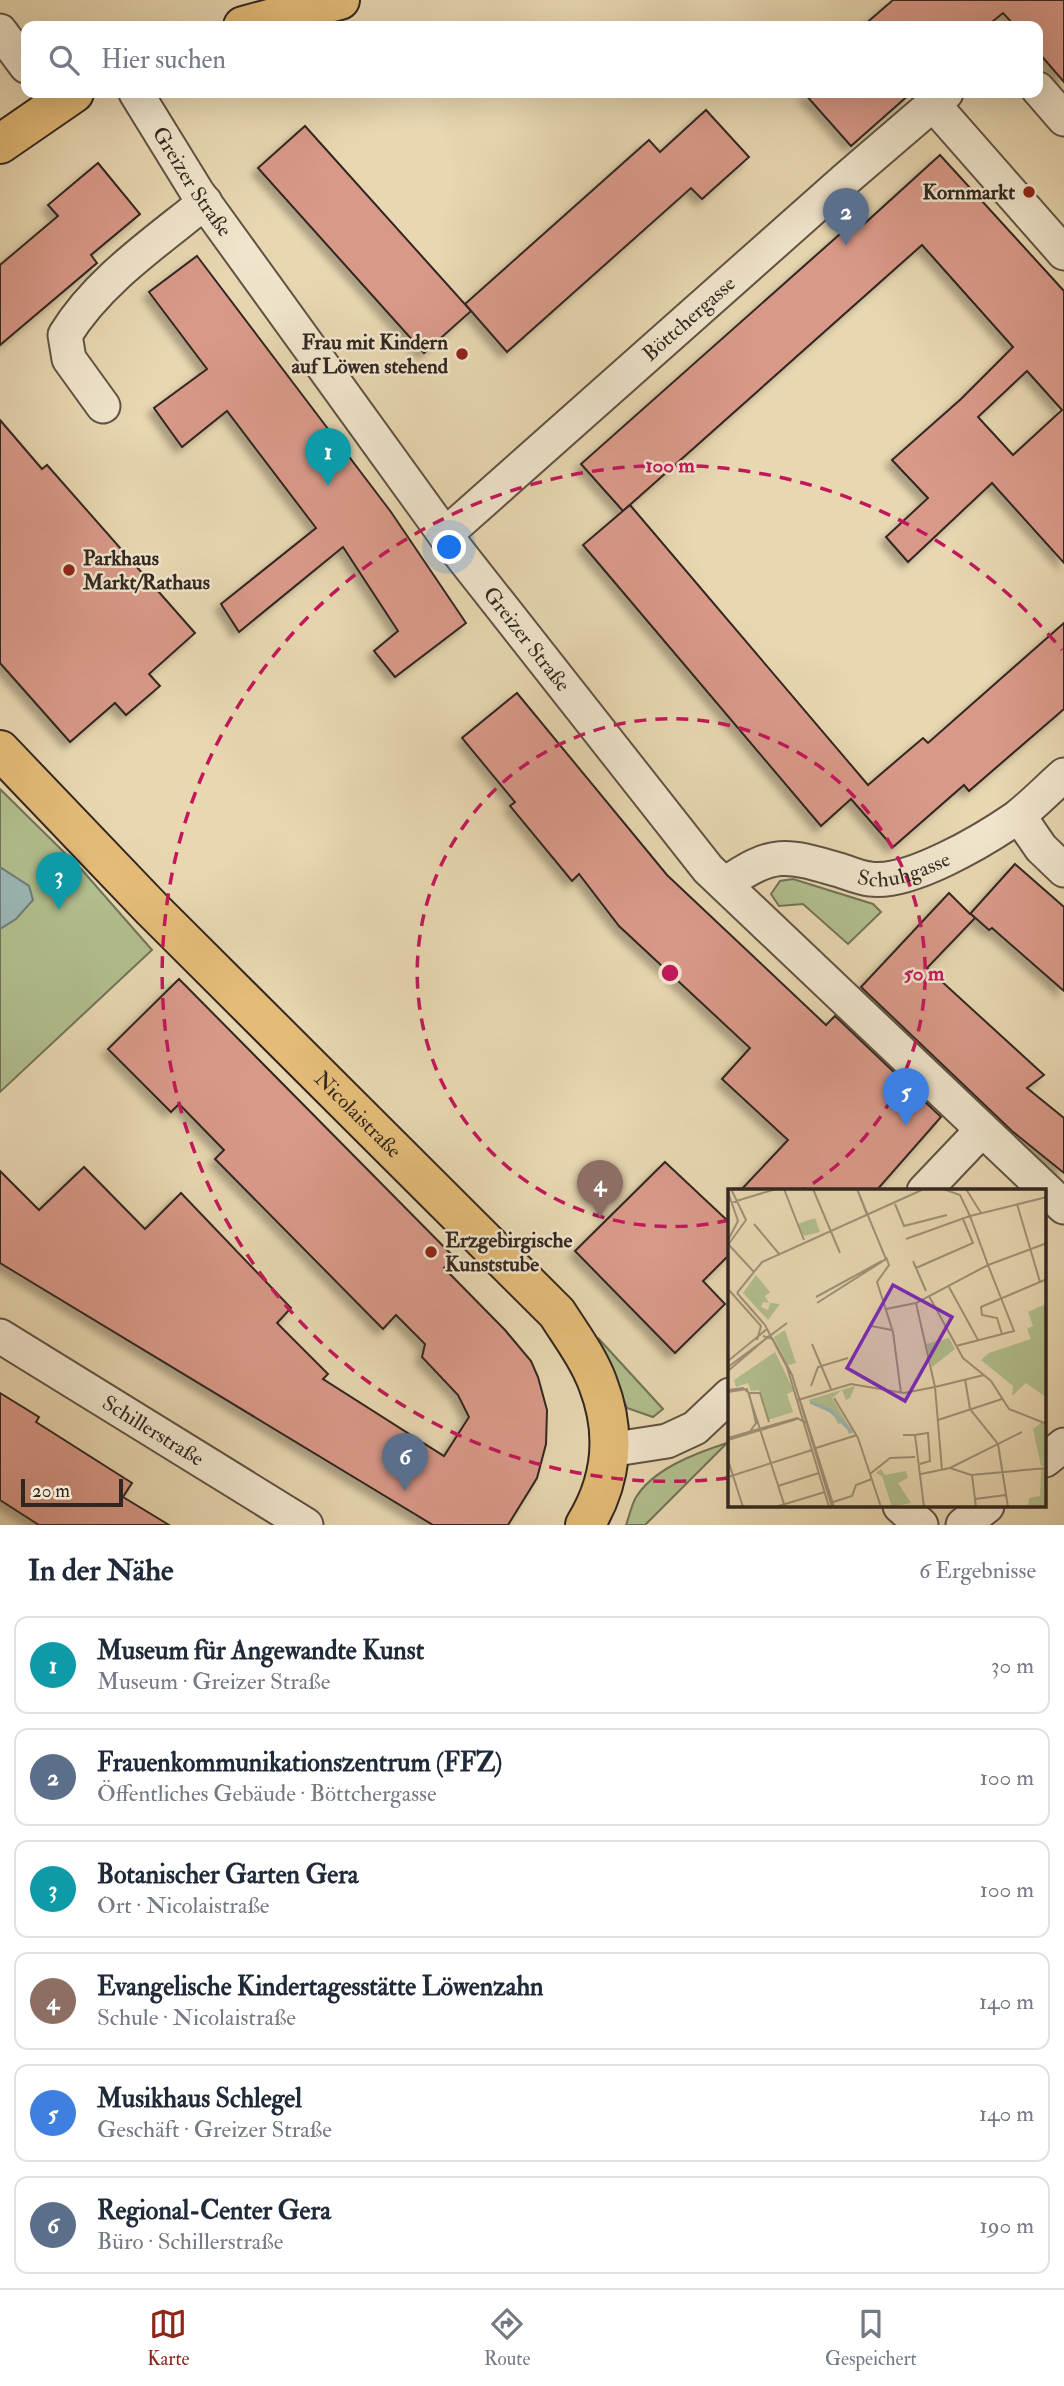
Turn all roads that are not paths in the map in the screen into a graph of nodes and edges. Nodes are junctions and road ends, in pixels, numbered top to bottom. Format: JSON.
{"nodes":[{"id":1,"x":340,"y":0,"type":"edge"},
{"id":2,"x":262,"y":21,"type":"edge"},
{"id":3,"x":0,"y":32,"type":"edge"},
{"id":4,"x":21,"y":59,"type":"edge"},
{"id":5,"x":1043,"y":95,"type":"edge"},
{"id":6,"x":56,"y":98,"type":"edge"},
{"id":7,"x":139,"y":98,"type":"edge"},
{"id":8,"x":939,"y":99,"type":"edge"},
{"id":9,"x":1064,"y":118,"type":"edge"},
{"id":10,"x":0,"y":144,"type":"edge"},
{"id":11,"x":205,"y":202,"type":"junction"},
{"id":12,"x":1064,"y":253,"type":"edge"},
{"id":13,"x":103,"y":406,"type":"dead end"},
{"id":14,"x":445,"y":535,"type":"junction"},
{"id":15,"x":0,"y":750,"type":"edge"},
{"id":16,"x":1064,"y":775,"type":"edge"},
{"id":17,"x":1019,"y":816,"type":"junction"},
{"id":18,"x":1064,"y":870,"type":"edge"},
{"id":19,"x":724,"y":884,"type":"junction"},
{"id":20,"x":972,"y":1120,"type":"junction"},
{"id":21,"x":925,"y":1189,"type":"edge"},
{"id":22,"x":1045,"y":1189,"type":"edge"},
{"id":23,"x":1046,"y":1190,"type":"edge"},
{"id":24,"x":1064,"y":1207,"type":"edge"},
{"id":25,"x":0,"y":1336,"type":"edge"},
{"id":26,"x":728,"y":1397,"type":"edge"},
{"id":27,"x":1064,"y":1445,"type":"edge"},
{"id":28,"x":609,"y":1450,"type":"junction"},
{"id":29,"x":1046,"y":1459,"type":"edge"},
{"id":30,"x":901,"y":1507,"type":"edge"},
{"id":31,"x":986,"y":1507,"type":"edge"},
{"id":32,"x":306,"y":1525,"type":"edge"},
{"id":33,"x":585,"y":1525,"type":"edge"},
{"id":34,"x":920,"y":1525,"type":"edge"},
{"id":35,"x":963,"y":1525,"type":"edge"}],
"edges":[{"from":1,"to":2,"type":"main road"},
{"from":3,"to":4,"type":"street"},
{"from":5,"to":9,"type":"street"},
{"from":6,"to":10,"type":"main road"},
{"from":7,"to":11,"type":"street","name":"Greizer Straße"},
{"from":8,"to":12,"type":"street"},
{"from":8,"to":14,"type":"street","name":"Böttchergasse"},
{"from":11,"to":13,"type":"street"},
{"from":11,"to":14,"type":"street","name":"Greizer Straße"},
{"from":14,"to":19,"type":"street","name":"Greizer Straße"},
{"from":15,"to":28,"type":"main road","name":"Nicolaistraße"},
{"from":16,"to":17,"type":"street","name":"Schuhgasse"},
{"from":17,"to":18,"type":"street"},
{"from":17,"to":19,"type":"street","name":"Schuhgasse"},
{"from":19,"to":20,"type":"street","name":"Greizer Straße"},
{"from":20,"to":21,"type":"street"},
{"from":20,"to":22,"type":"street","name":"Greizer Straße"},
{"from":23,"to":24,"type":"street","name":"Greizer Straße"},
{"from":25,"to":32,"type":"street","name":"Schillerstraße"},
{"from":26,"to":28,"type":"street"},
{"from":27,"to":29,"type":"street"},
{"from":28,"to":33,"type":"main road","name":"Nicolaistraße"},
{"from":30,"to":34,"type":"street"},
{"from":31,"to":35,"type":"street"}]}
